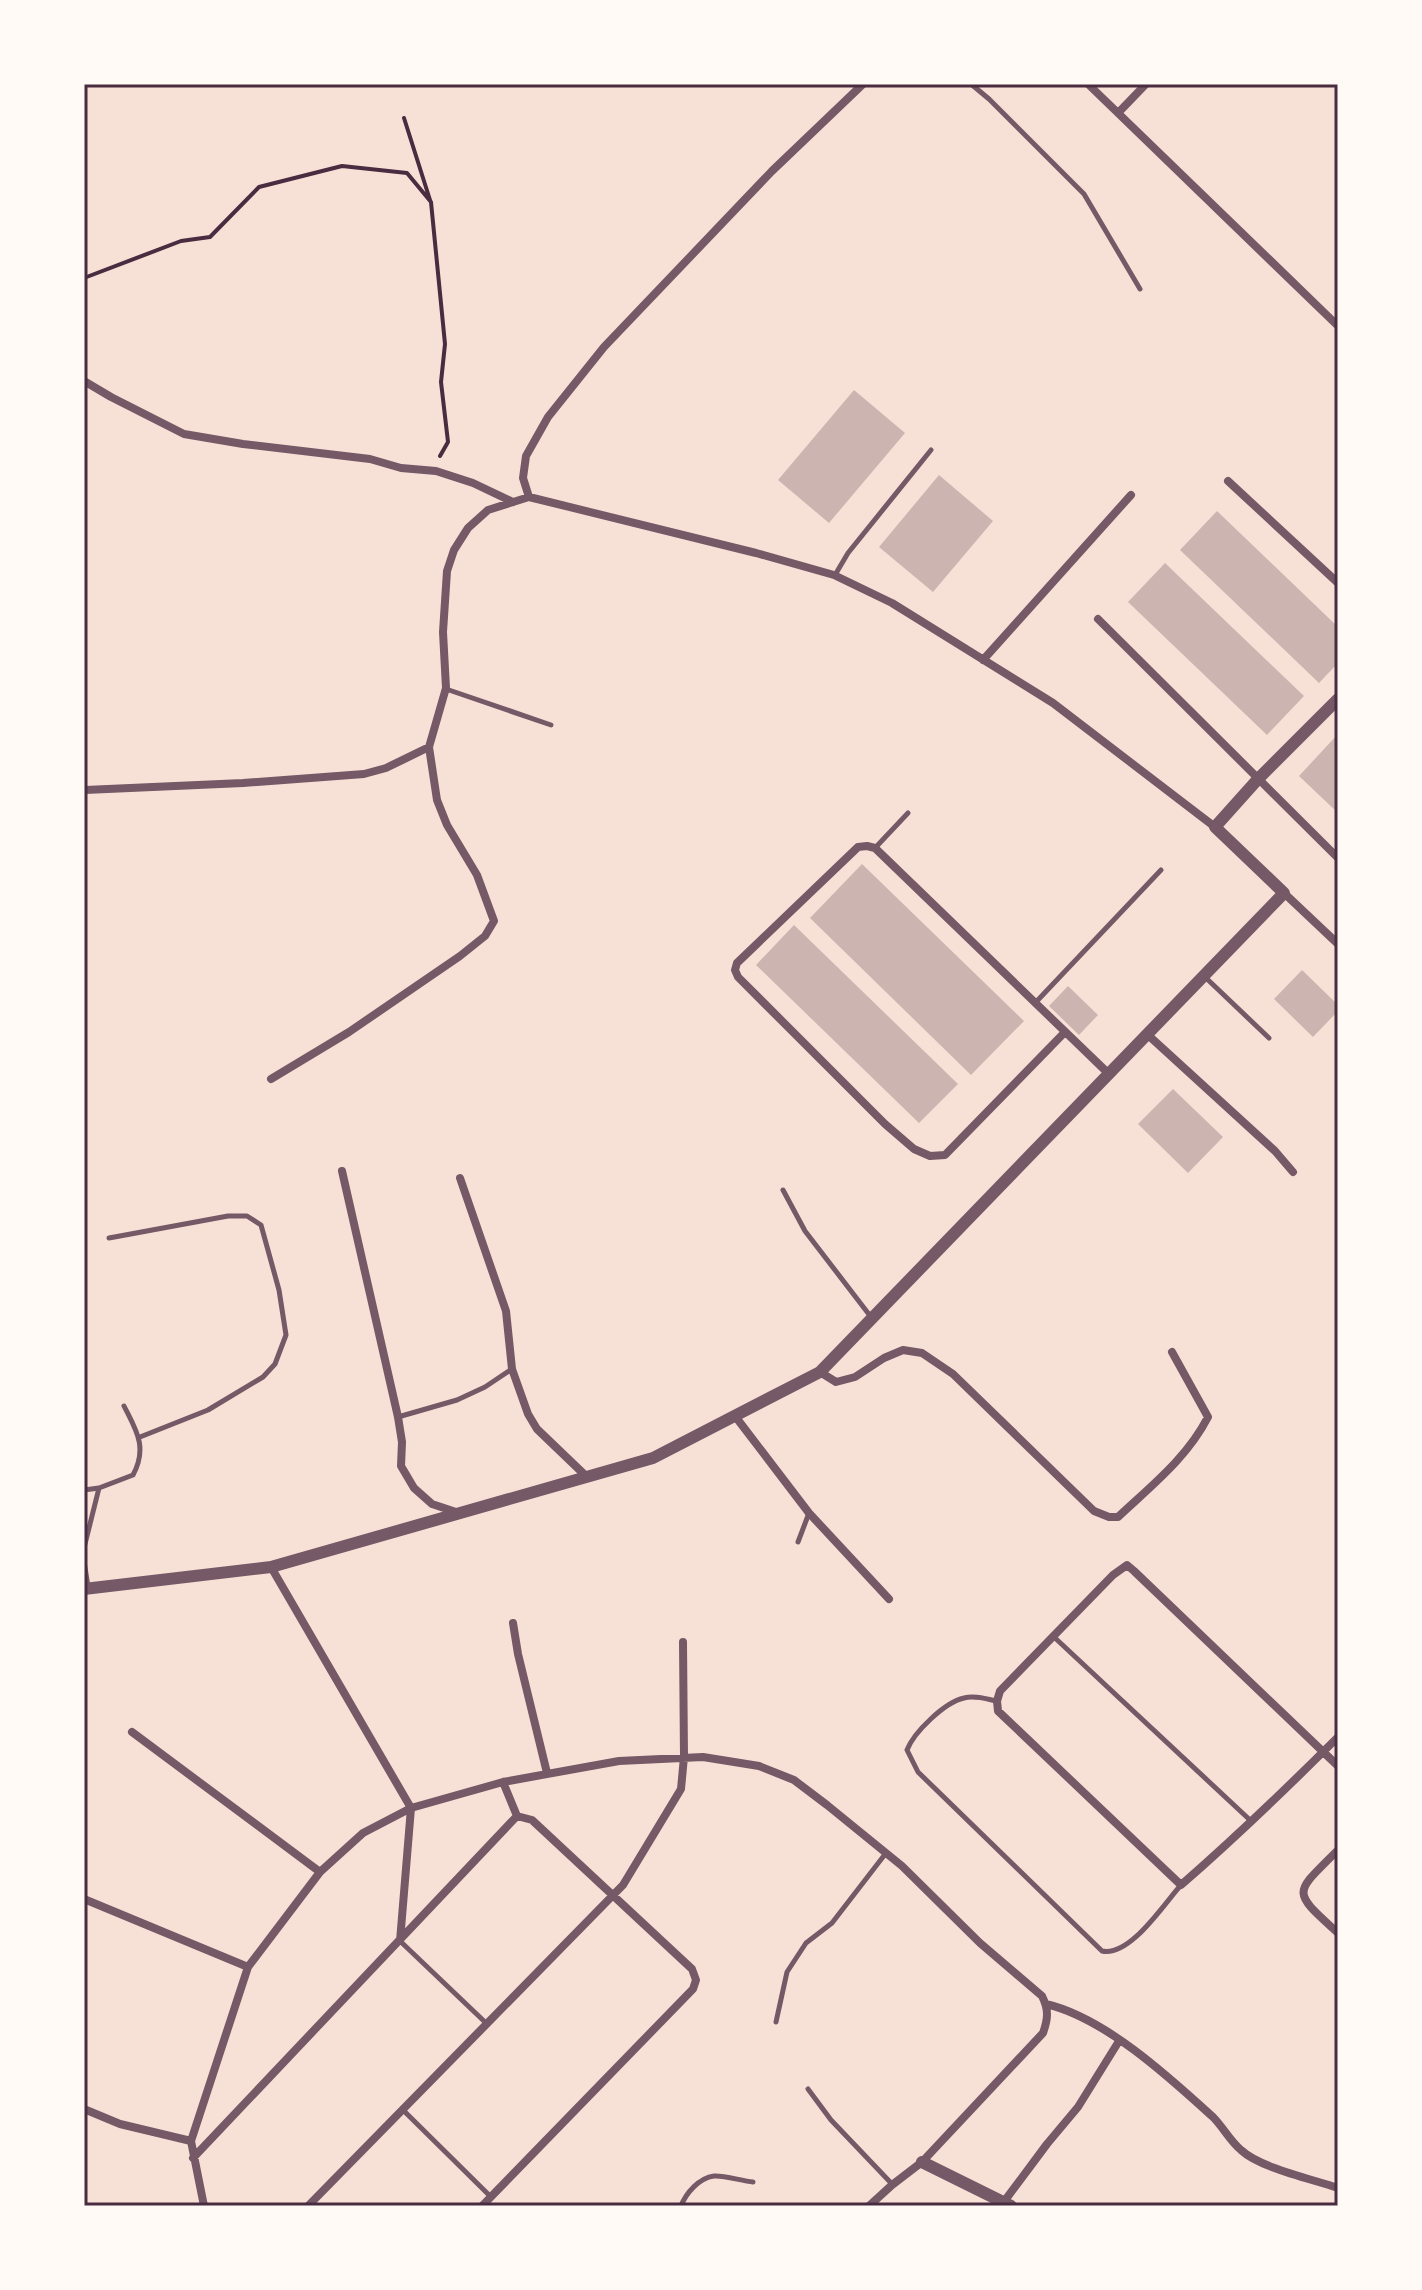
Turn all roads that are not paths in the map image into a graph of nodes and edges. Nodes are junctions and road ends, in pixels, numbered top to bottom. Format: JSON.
{"nodes":[{"id":1,"x":863,"y":84,"type":"edge"},
{"id":2,"x":971,"y":84,"type":"edge"},
{"id":3,"x":1088,"y":84,"type":"edge"},
{"id":4,"x":1146,"y":84,"type":"edge"},
{"id":5,"x":1118,"y":113,"type":"junction"},
{"id":6,"x":1140,"y":289,"type":"dead end"},
{"id":7,"x":1338,"y":326,"type":"edge"},
{"id":8,"x":84,"y":381,"type":"edge"},
{"id":9,"x":931,"y":450,"type":"dead end"},
{"id":10,"x":1228,"y":481,"type":"dead end"},
{"id":11,"x":1131,"y":495,"type":"dead end"},
{"id":12,"x":529,"y":497,"type":"junction"},
{"id":13,"x":513,"y":502,"type":"junction"},
{"id":14,"x":834,"y":575,"type":"junction"},
{"id":15,"x":1338,"y":583,"type":"edge"},
{"id":16,"x":1098,"y":619,"type":"dead end"},
{"id":17,"x":983,"y":660,"type":"junction"},
{"id":18,"x":446,"y":688,"type":"junction"},
{"id":19,"x":1338,"y":699,"type":"edge"},
{"id":20,"x":551,"y":725,"type":"dead end"},
{"id":21,"x":429,"y":747,"type":"junction"},
{"id":22,"x":1258,"y":779,"type":"junction"},
{"id":23,"x":85,"y":790,"type":"edge"},
{"id":24,"x":908,"y":813,"type":"dead end"},
{"id":25,"x":1215,"y":827,"type":"junction"},
{"id":26,"x":875,"y":848,"type":"junction"},
{"id":27,"x":1338,"y":858,"type":"edge"},
{"id":28,"x":1161,"y":870,"type":"dead end"},
{"id":29,"x":1284,"y":893,"type":"junction"},
{"id":30,"x":1338,"y":944,"type":"edge"},
{"id":31,"x":1204,"y":977,"type":"junction"},
{"id":32,"x":1035,"y":1003,"type":"junction"},
{"id":33,"x":1065,"y":1032,"type":"junction"},
{"id":34,"x":1148,"y":1035,"type":"junction"},
{"id":35,"x":1269,"y":1038,"type":"dead end"},
{"id":36,"x":1110,"y":1075,"type":"junction"},
{"id":37,"x":271,"y":1079,"type":"dead end"},
{"id":38,"x":342,"y":1171,"type":"dead end"},
{"id":39,"x":1293,"y":1172,"type":"dead end"},
{"id":40,"x":460,"y":1178,"type":"dead end"},
{"id":41,"x":783,"y":1190,"type":"dead end"},
{"id":42,"x":109,"y":1238,"type":"dead end"},
{"id":43,"x":872,"y":1318,"type":"junction"},
{"id":44,"x":1172,"y":1352,"type":"dead end"},
{"id":45,"x":512,"y":1369,"type":"junction"},
{"id":46,"x":820,"y":1372,"type":"junction"},
{"id":47,"x":124,"y":1406,"type":"dead end"},
{"id":48,"x":735,"y":1416,"type":"junction"},
{"id":49,"x":398,"y":1417,"type":"junction"},
{"id":50,"x":140,"y":1437,"type":"junction"},
{"id":51,"x":587,"y":1477,"type":"junction"},
{"id":52,"x":99,"y":1488,"type":"junction"},
{"id":53,"x":84,"y":1490,"type":"edge"},
{"id":54,"x":460,"y":1513,"type":"junction"},
{"id":55,"x":809,"y":1513,"type":"junction"},
{"id":56,"x":798,"y":1542,"type":"dead end"},
{"id":57,"x":84,"y":1548,"type":"edge"},
{"id":58,"x":84,"y":1561,"type":"edge"},
{"id":59,"x":271,"y":1567,"type":"junction"},
{"id":60,"x":86,"y":1589,"type":"edge"},
{"id":61,"x":889,"y":1599,"type":"dead end"},
{"id":62,"x":513,"y":1623,"type":"dead end"},
{"id":63,"x":1054,"y":1637,"type":"junction"},
{"id":64,"x":683,"y":1642,"type":"dead end"},
{"id":65,"x":997,"y":1701,"type":"junction"},
{"id":66,"x":132,"y":1732,"type":"dead end"},
{"id":67,"x":1338,"y":1737,"type":"edge"},
{"id":68,"x":1323,"y":1752,"type":"junction"},
{"id":69,"x":684,"y":1757,"type":"junction"},
{"id":70,"x":1338,"y":1766,"type":"edge"},
{"id":71,"x":547,"y":1773,"type":"junction"},
{"id":72,"x":503,"y":1782,"type":"junction"},
{"id":73,"x":411,"y":1808,"type":"junction"},
{"id":74,"x":517,"y":1816,"type":"junction"},
{"id":75,"x":1251,"y":1821,"type":"junction"},
{"id":76,"x":1338,"y":1850,"type":"edge"},
{"id":77,"x":886,"y":1853,"type":"junction"},
{"id":78,"x":320,"y":1872,"type":"junction"},
{"id":79,"x":1181,"y":1885,"type":"junction"},
{"id":80,"x":612,"y":1896,"type":"junction"},
{"id":81,"x":84,"y":1899,"type":"edge"},
{"id":82,"x":1338,"y":1933,"type":"edge"},
{"id":83,"x":400,"y":1941,"type":"junction"},
{"id":84,"x":248,"y":1967,"type":"junction"},
{"id":85,"x":1046,"y":2004,"type":"junction"},
{"id":86,"x":776,"y":2022,"type":"dead end"},
{"id":87,"x":487,"y":2024,"type":"junction"},
{"id":88,"x":1119,"y":2041,"type":"junction"},
{"id":89,"x":808,"y":2089,"type":"dead end"},
{"id":90,"x":84,"y":2109,"type":"edge"},
{"id":91,"x":403,"y":2110,"type":"junction"},
{"id":92,"x":191,"y":2141,"type":"junction"},
{"id":93,"x":193,"y":2158,"type":"junction"},
{"id":94,"x":922,"y":2162,"type":"junction"},
{"id":95,"x":753,"y":2182,"type":"dead end"},
{"id":96,"x":892,"y":2185,"type":"junction"},
{"id":97,"x":1338,"y":2188,"type":"edge"},
{"id":98,"x":491,"y":2197,"type":"junction"},
{"id":99,"x":1006,"y":2205,"type":"edge"},
{"id":100,"x":204,"y":2206,"type":"edge"},
{"id":101,"x":308,"y":2206,"type":"edge"},
{"id":102,"x":482,"y":2206,"type":"edge"},
{"id":103,"x":681,"y":2206,"type":"edge"},
{"id":104,"x":869,"y":2206,"type":"edge"}],
"edges":[{"from":1,"to":12,"type":"street"},
{"from":2,"to":6,"type":"lane"},
{"from":3,"to":5,"type":"street"},
{"from":4,"to":5,"type":"street"},
{"from":5,"to":7,"type":"street"},
{"from":8,"to":13,"type":"street"},
{"from":9,"to":14,"type":"lane"},
{"from":10,"to":15,"type":"street"},
{"from":11,"to":17,"type":"street"},
{"from":12,"to":13,"type":"street"},
{"from":12,"to":14,"type":"street"},
{"from":13,"to":18,"type":"street"},
{"from":14,"to":17,"type":"street"},
{"from":16,"to":22,"type":"street"},
{"from":17,"to":25,"type":"street"},
{"from":18,"to":20,"type":"lane"},
{"from":18,"to":21,"type":"street"},
{"from":19,"to":22,"type":"street"},
{"from":21,"to":23,"type":"street"},
{"from":21,"to":37,"type":"street"},
{"from":22,"to":25,"type":"street"},
{"from":22,"to":27,"type":"street"},
{"from":24,"to":26,"type":"lane"},
{"from":25,"to":29,"type":"street"},
{"from":26,"to":32,"type":"street"},
{"from":26,"to":33,"type":"street"},
{"from":28,"to":32,"type":"lane"},
{"from":29,"to":30,"type":"street"},
{"from":29,"to":31,"type":"street"},
{"from":31,"to":34,"type":"street"},
{"from":31,"to":35,"type":"lane"},
{"from":32,"to":33,"type":"street"},
{"from":33,"to":36,"type":"street"},
{"from":34,"to":36,"type":"street"},
{"from":34,"to":39,"type":"street"},
{"from":36,"to":43,"type":"street"},
{"from":38,"to":49,"type":"street"},
{"from":40,"to":45,"type":"street"},
{"from":41,"to":43,"type":"lane"},
{"from":42,"to":50,"type":"lane"},
{"from":43,"to":46,"type":"street"},
{"from":44,"to":46,"type":"street"},
{"from":45,"to":49,"type":"lane"},
{"from":45,"to":51,"type":"street"},
{"from":46,"to":48,"type":"street"},
{"from":47,"to":50,"type":"lane"},
{"from":48,"to":51,"type":"street"},
{"from":48,"to":55,"type":"street"},
{"from":49,"to":54,"type":"street"},
{"from":50,"to":52,"type":"lane"},
{"from":51,"to":54,"type":"street"},
{"from":52,"to":53,"type":"lane"},
{"from":52,"to":57,"type":"lane"},
{"from":54,"to":59,"type":"street"},
{"from":55,"to":56,"type":"lane"},
{"from":55,"to":61,"type":"street"},
{"from":58,"to":60,"type":"lane"},
{"from":59,"to":60,"type":"street"},
{"from":59,"to":73,"type":"street"},
{"from":62,"to":71,"type":"street"},
{"from":63,"to":65,"type":"street"},
{"from":63,"to":68,"type":"street"},
{"from":63,"to":75,"type":"lane"},
{"from":64,"to":69,"type":"street"},
{"from":65,"to":79,"type":"street"},
{"from":65,"to":79,"type":"lane"},
{"from":66,"to":78,"type":"street"},
{"from":67,"to":68,"type":"street"},
{"from":68,"to":70,"type":"street"},
{"from":68,"to":75,"type":"street"},
{"from":69,"to":71,"type":"street"},
{"from":69,"to":77,"type":"street"},
{"from":69,"to":80,"type":"street"},
{"from":71,"to":72,"type":"street"},
{"from":72,"to":73,"type":"street"},
{"from":72,"to":74,"type":"street"},
{"from":73,"to":78,"type":"street"},
{"from":73,"to":83,"type":"street"},
{"from":74,"to":80,"type":"street"},
{"from":74,"to":83,"type":"street"},
{"from":75,"to":79,"type":"street"},
{"from":76,"to":82,"type":"street"},
{"from":77,"to":85,"type":"street"},
{"from":77,"to":86,"type":"lane"},
{"from":78,"to":84,"type":"street"},
{"from":80,"to":87,"type":"street"},
{"from":80,"to":98,"type":"street"},
{"from":81,"to":84,"type":"street"},
{"from":83,"to":87,"type":"lane"},
{"from":83,"to":93,"type":"street"},
{"from":84,"to":92,"type":"street"},
{"from":85,"to":88,"type":"street"},
{"from":85,"to":94,"type":"street"},
{"from":87,"to":91,"type":"street"},
{"from":88,"to":97,"type":"street"},
{"from":88,"to":99,"type":"street"},
{"from":89,"to":96,"type":"lane"},
{"from":90,"to":92,"type":"street"},
{"from":91,"to":98,"type":"lane"},
{"from":91,"to":101,"type":"street"},
{"from":92,"to":93,"type":"street"},
{"from":93,"to":100,"type":"street"},
{"from":94,"to":96,"type":"street"},
{"from":94,"to":99,"type":"street"},
{"from":95,"to":103,"type":"lane"},
{"from":96,"to":104,"type":"street"},
{"from":98,"to":102,"type":"street"}]}
